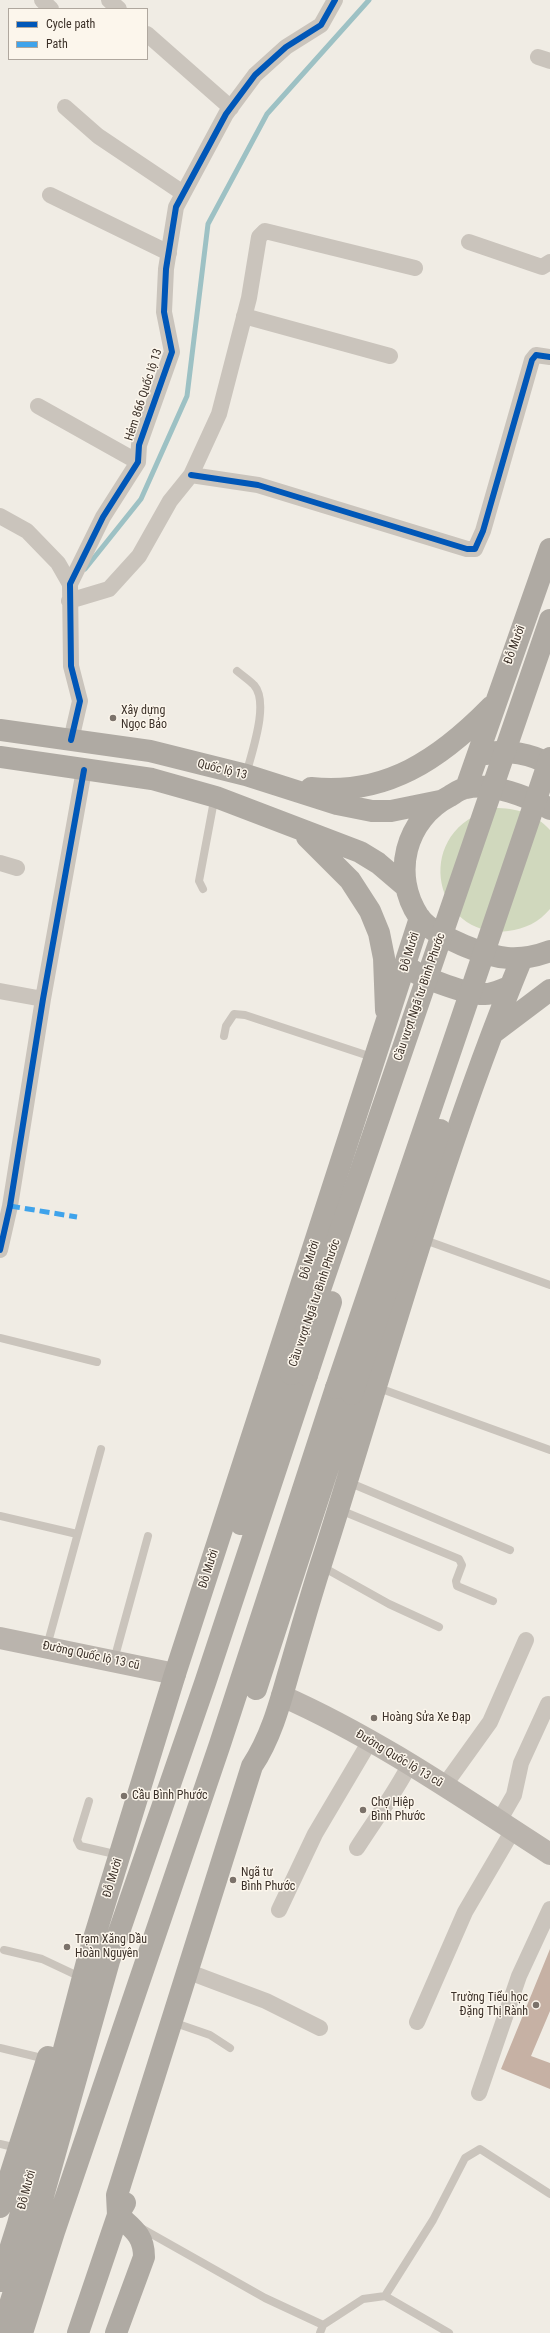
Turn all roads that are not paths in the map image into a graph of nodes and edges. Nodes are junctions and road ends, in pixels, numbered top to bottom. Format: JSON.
{"nodes":[{"id":1,"x":42,"y":0,"type":"edge"},
{"id":2,"x":109,"y":0,"type":"edge"},
{"id":3,"x":335,"y":0,"type":"edge"},
{"id":4,"x":50,"y":8,"type":"edge"},
{"id":5,"x":118,"y":8,"type":"edge"},
{"id":6,"x":148,"y":35,"type":"edge"},
{"id":7,"x":65,"y":107,"type":"dead end"},
{"id":8,"x":231,"y":108,"type":"junction"},
{"id":9,"x":184,"y":193,"type":"junction"},
{"id":10,"x":50,"y":195,"type":"dead end"},
{"id":11,"x":469,"y":242,"type":"dead end"},
{"id":12,"x":169,"y":253,"type":"junction"},
{"id":13,"x":550,"y":262,"type":"edge"},
{"id":14,"x":415,"y":268,"type":"dead end"},
{"id":15,"x":244,"y":316,"type":"junction"},
{"id":16,"x":390,"y":356,"type":"dead end"},
{"id":17,"x":550,"y":357,"type":"edge"},
{"id":18,"x":38,"y":406,"type":"dead end"},
{"id":19,"x":138,"y":462,"type":"junction"},
{"id":20,"x":191,"y":475,"type":"junction"},
{"id":21,"x":0,"y":516,"type":"edge"},
{"id":22,"x":550,"y":549,"type":"edge"},
{"id":23,"x":70,"y":584,"type":"junction"},
{"id":24,"x":69,"y":601,"type":"junction"},
{"id":25,"x":550,"y":620,"type":"edge"},
{"id":26,"x":550,"y":657,"type":"edge"},
{"id":27,"x":237,"y":671,"type":"dead end"},
{"id":28,"x":494,"y":704,"type":"junction"},
{"id":29,"x":0,"y":730,"type":"edge"},
{"id":30,"x":71,"y":740,"type":"junction"},
{"id":31,"x":0,"y":757,"type":"edge"},
{"id":32,"x":476,"y":758,"type":"junction"},
{"id":33,"x":550,"y":758,"type":"edge"},
{"id":34,"x":550,"y":765,"type":"edge"},
{"id":35,"x":89,"y":771,"type":"junction"},
{"id":36,"x":246,"y":776,"type":"junction"},
{"id":37,"x":276,"y":784,"type":"junction"},
{"id":38,"x":466,"y":788,"type":"junction"},
{"id":39,"x":550,"y":800,"type":"edge"},
{"id":40,"x":440,"y":801,"type":"junction"},
{"id":41,"x":213,"y":806,"type":"junction"},
{"id":42,"x":550,"y":809,"type":"edge"},
{"id":43,"x":314,"y":838,"type":"junction"},
{"id":44,"x":0,"y":863,"type":"edge"},
{"id":45,"x":17,"y":868,"type":"dead end"},
{"id":46,"x":405,"y":886,"type":"junction"},
{"id":47,"x":203,"y":889,"type":"dead end"},
{"id":48,"x":420,"y":918,"type":"junction"},
{"id":49,"x":550,"y":951,"type":"edge"},
{"id":50,"x":522,"y":958,"type":"junction"},
{"id":51,"x":406,"y":966,"type":"junction"},
{"id":52,"x":510,"y":987,"type":"junction"},
{"id":53,"x":550,"y":990,"type":"edge"},
{"id":54,"x":0,"y":991,"type":"edge"},
{"id":55,"x":43,"y":999,"type":"junction"},
{"id":56,"x":386,"y":1025,"type":"junction"},
{"id":57,"x":492,"y":1034,"type":"junction"},
{"id":58,"x":224,"y":1036,"type":"dead end"},
{"id":59,"x":375,"y":1059,"type":"junction"},
{"id":60,"x":421,"y":1238,"type":"junction"},
{"id":61,"x":0,"y":1250,"type":"edge"},
{"id":62,"x":550,"y":1285,"type":"edge"},
{"id":63,"x":0,"y":1338,"type":"edge"},
{"id":64,"x":97,"y":1362,"type":"dead end"},
{"id":65,"x":299,"y":1374,"type":"junction"},
{"id":66,"x":375,"y":1386,"type":"junction"},
{"id":67,"x":344,"y":1391,"type":"junction"},
{"id":68,"x":101,"y":1449,"type":"dead end"},
{"id":69,"x":550,"y":1450,"type":"edge"},
{"id":70,"x":348,"y":1482,"type":"junction"},
{"id":71,"x":339,"y":1510,"type":"junction"},
{"id":72,"x":0,"y":1516,"type":"edge"},
{"id":73,"x":77,"y":1534,"type":"junction"},
{"id":74,"x":148,"y":1536,"type":"dead end"},
{"id":75,"x":510,"y":1550,"type":"dead end"},
{"id":76,"x":320,"y":1566,"type":"junction"},
{"id":77,"x":493,"y":1601,"type":"dead end"},
{"id":78,"x":439,"y":1627,"type":"dead end"},
{"id":79,"x":0,"y":1638,"type":"edge"},
{"id":80,"x":526,"y":1640,"type":"dead end"},
{"id":81,"x":47,"y":1647,"type":"junction"},
{"id":82,"x":114,"y":1661,"type":"junction"},
{"id":83,"x":190,"y":1678,"type":"junction"},
{"id":84,"x":248,"y":1687,"type":"junction"},
{"id":85,"x":282,"y":1696,"type":"junction"},
{"id":86,"x":548,"y":1704,"type":"dead end"},
{"id":87,"x":370,"y":1741,"type":"junction"},
{"id":88,"x":265,"y":1747,"type":"junction"},
{"id":89,"x":410,"y":1764,"type":"junction"},
{"id":90,"x":444,"y":1786,"type":"junction"},
{"id":91,"x":89,"y":1801,"type":"dead end"},
{"id":92,"x":506,"y":1825,"type":"junction"},
{"id":93,"x":357,"y":1848,"type":"dead end"},
{"id":94,"x":550,"y":1854,"type":"edge"},
{"id":95,"x":120,"y":1855,"type":"junction"},
{"id":96,"x":103,"y":1909,"type":"junction"},
{"id":97,"x":550,"y":1909,"type":"edge"},
{"id":98,"x":279,"y":1910,"type":"dead end"},
{"id":99,"x":4,"y":1950,"type":"dead end"},
{"id":100,"x":110,"y":1961,"type":"junction"},
{"id":101,"x":82,"y":1967,"type":"junction"},
{"id":102,"x":197,"y":1974,"type":"junction"},
{"id":103,"x":417,"y":2022,"type":"dead end"},
{"id":104,"x":181,"y":2025,"type":"junction"},
{"id":105,"x":320,"y":2028,"type":"dead end"},
{"id":106,"x":0,"y":2048,"type":"edge"},
{"id":107,"x":230,"y":2048,"type":"dead end"},
{"id":108,"x":47,"y":2059,"type":"junction"},
{"id":109,"x":479,"y":2093,"type":"dead end"},
{"id":110,"x":9,"y":2146,"type":"edge"},
{"id":111,"x":550,"y":2194,"type":"edge"},
{"id":112,"x":0,"y":2207,"type":"edge"},
{"id":113,"x":118,"y":2215,"type":"junction"},
{"id":114,"x":35,"y":2228,"type":"junction"},
{"id":115,"x":0,"y":2281,"type":"edge"},
{"id":116,"x":385,"y":2296,"type":"junction"},
{"id":117,"x":324,"y":2325,"type":"junction"},
{"id":118,"x":1,"y":2333,"type":"edge"},
{"id":119,"x":22,"y":2333,"type":"edge"},
{"id":120,"x":78,"y":2333,"type":"edge"},
{"id":121,"x":116,"y":2333,"type":"edge"},
{"id":122,"x":320,"y":2333,"type":"edge"},
{"id":123,"x":449,"y":2333,"type":"edge"}],
"edges":[{"from":1,"to":4,"type":"street"},
{"from":2,"to":5,"type":"street"},
{"from":3,"to":8,"type":"street","name":"Hẻm 866 Quốc lộ 13"},
{"from":6,"to":8,"type":"street"},
{"from":7,"to":9,"type":"street"},
{"from":8,"to":9,"type":"street","name":"Hẻm 866 Quốc lộ 13"},
{"from":9,"to":12,"type":"street","name":"Hẻm 866 Quốc lộ 13"},
{"from":10,"to":12,"type":"street"},
{"from":11,"to":13,"type":"street"},
{"from":12,"to":19,"type":"street","name":"Hẻm 866 Quốc lộ 13"},
{"from":14,"to":15,"type":"street"},
{"from":15,"to":16,"type":"street"},
{"from":15,"to":20,"type":"street"},
{"from":17,"to":20,"type":"street"},
{"from":18,"to":19,"type":"street"},
{"from":19,"to":23,"type":"street","name":"Hẻm 866 Quốc lộ 13"},
{"from":20,"to":24,"type":"street"},
{"from":21,"to":23,"type":"street"},
{"from":22,"to":28,"type":"highway","name":"Đỗ Mười"},
{"from":23,"to":24,"type":"street","name":"Hẻm 866 Quốc lộ 13"},
{"from":24,"to":30,"type":"street","name":"Hẻm 866 Quốc lộ 13"},
{"from":25,"to":65,"type":"highway","name":"Cầu vượt Ngã tư Bình Phước","bridge":true},
{"from":26,"to":65,"type":"highway","name":"Cầu vượt Ngã tư Bình Phước","bridge":true},
{"from":27,"to":36,"type":"lane"},
{"from":28,"to":32,"type":"highway","name":"Đỗ Mười"},
{"from":28,"to":37,"type":"highway"},
{"from":29,"to":30,"type":"highway","name":"Quốc lộ 13"},
{"from":30,"to":36,"type":"highway","name":"Quốc lộ 13"},
{"from":31,"to":35,"type":"highway"},
{"from":32,"to":34,"type":"highway"},
{"from":32,"to":38,"type":"highway","name":"Đỗ Mười"},
{"from":33,"to":67,"type":"highway","bridge":true},
{"from":35,"to":41,"type":"highway"},
{"from":35,"to":43,"type":"highway"},
{"from":35,"to":55,"type":"street"},
{"from":36,"to":37,"type":"highway","name":"Quốc lộ 13"},
{"from":37,"to":40,"type":"highway","name":"Quốc lộ 13"},
{"from":38,"to":40,"type":"highway"},
{"from":38,"to":42,"type":"highway"},
{"from":39,"to":67,"type":"highway","bridge":true},
{"from":40,"to":46,"type":"highway"},
{"from":41,"to":43,"type":"highway"},
{"from":41,"to":47,"type":"lane"},
{"from":43,"to":46,"type":"highway"},
{"from":43,"to":56,"type":"highway"},
{"from":44,"to":45,"type":"street"},
{"from":46,"to":48,"type":"highway"},
{"from":48,"to":50,"type":"highway"},
{"from":48,"to":51,"type":"highway","name":"Đỗ Mười"},
{"from":49,"to":50,"type":"highway"},
{"from":50,"to":52,"type":"highway"},
{"from":51,"to":52,"type":"highway"},
{"from":51,"to":56,"type":"highway","name":"Đỗ Mười"},
{"from":52,"to":57,"type":"highway"},
{"from":53,"to":57,"type":"highway"},
{"from":54,"to":55,"type":"street"},
{"from":55,"to":61,"type":"street"},
{"from":56,"to":59,"type":"highway","name":"Đỗ Mười"},
{"from":57,"to":60,"type":"highway"},
{"from":58,"to":59,"type":"lane"},
{"from":59,"to":83,"type":"highway","name":"Đỗ Mười"},
{"from":60,"to":62,"type":"lane"},
{"from":60,"to":66,"type":"highway"},
{"from":63,"to":64,"type":"lane"},
{"from":65,"to":83,"type":"highway","name":"Đỗ Mười"},
{"from":66,"to":69,"type":"lane"},
{"from":66,"to":70,"type":"highway"},
{"from":67,"to":84,"type":"highway"},
{"from":68,"to":73,"type":"lane"},
{"from":70,"to":71,"type":"highway"},
{"from":70,"to":75,"type":"lane"},
{"from":71,"to":76,"type":"highway"},
{"from":71,"to":77,"type":"lane"},
{"from":72,"to":73,"type":"lane"},
{"from":73,"to":81,"type":"lane"},
{"from":74,"to":82,"type":"lane"},
{"from":76,"to":78,"type":"lane"},
{"from":76,"to":85,"type":"highway"},
{"from":79,"to":81,"type":"street","name":"Đường Quốc lộ 13 cũ"},
{"from":80,"to":90,"type":"street"},
{"from":81,"to":82,"type":"street","name":"Đường Quốc lộ 13 cũ"},
{"from":82,"to":83,"type":"street","name":"Đường Quốc lộ 13 cũ"},
{"from":83,"to":95,"type":"highway","name":"Đỗ Mười"},
{"from":83,"to":100,"type":"highway","name":"Đỗ Mười"},
{"from":84,"to":85,"type":"highway","name":"Đường Quốc lộ 13 cũ"},
{"from":84,"to":114,"type":"highway"},
{"from":85,"to":87,"type":"street","name":"Đường Quốc lộ 13 cũ"},
{"from":85,"to":88,"type":"highway"},
{"from":86,"to":92,"type":"street"},
{"from":87,"to":89,"type":"street","name":"Đường Quốc lộ 13 cũ"},
{"from":87,"to":98,"type":"street"},
{"from":88,"to":102,"type":"highway"},
{"from":88,"to":113,"type":"highway"},
{"from":89,"to":90,"type":"street","name":"Đường Quốc lộ 13 cũ"},
{"from":89,"to":93,"type":"street"},
{"from":90,"to":92,"type":"street","name":"Đường Quốc lộ 13 cũ"},
{"from":91,"to":95,"type":"lane"},
{"from":92,"to":94,"type":"street","name":"Đường Quốc lộ 13 cũ"},
{"from":92,"to":103,"type":"street"},
{"from":95,"to":96,"type":"highway","name":"Đỗ Mười"},
{"from":96,"to":100,"type":"highway"},
{"from":96,"to":101,"type":"highway","name":"Đỗ Mười"},
{"from":97,"to":109,"type":"street"},
{"from":99,"to":101,"type":"lane"},
{"from":100,"to":114,"type":"highway","name":"Đỗ Mười"},
{"from":101,"to":108,"type":"highway"},
{"from":101,"to":114,"type":"highway","name":"Đỗ Mười"},
{"from":102,"to":104,"type":"highway"},
{"from":102,"to":105,"type":"street"},
{"from":104,"to":107,"type":"lane"},
{"from":104,"to":113,"type":"highway"},
{"from":106,"to":108,"type":"lane"},
{"from":108,"to":110,"type":"highway"},
{"from":110,"to":112,"type":"highway"},
{"from":111,"to":116,"type":"lane"},
{"from":113,"to":117,"type":"lane"},
{"from":113,"to":120,"type":"highway"},
{"from":113,"to":121,"type":"highway"},
{"from":114,"to":115,"type":"highway"},
{"from":114,"to":118,"type":"highway"},
{"from":114,"to":119,"type":"highway"},
{"from":116,"to":117,"type":"lane"},
{"from":116,"to":123,"type":"lane"},
{"from":117,"to":122,"type":"lane"}]}
